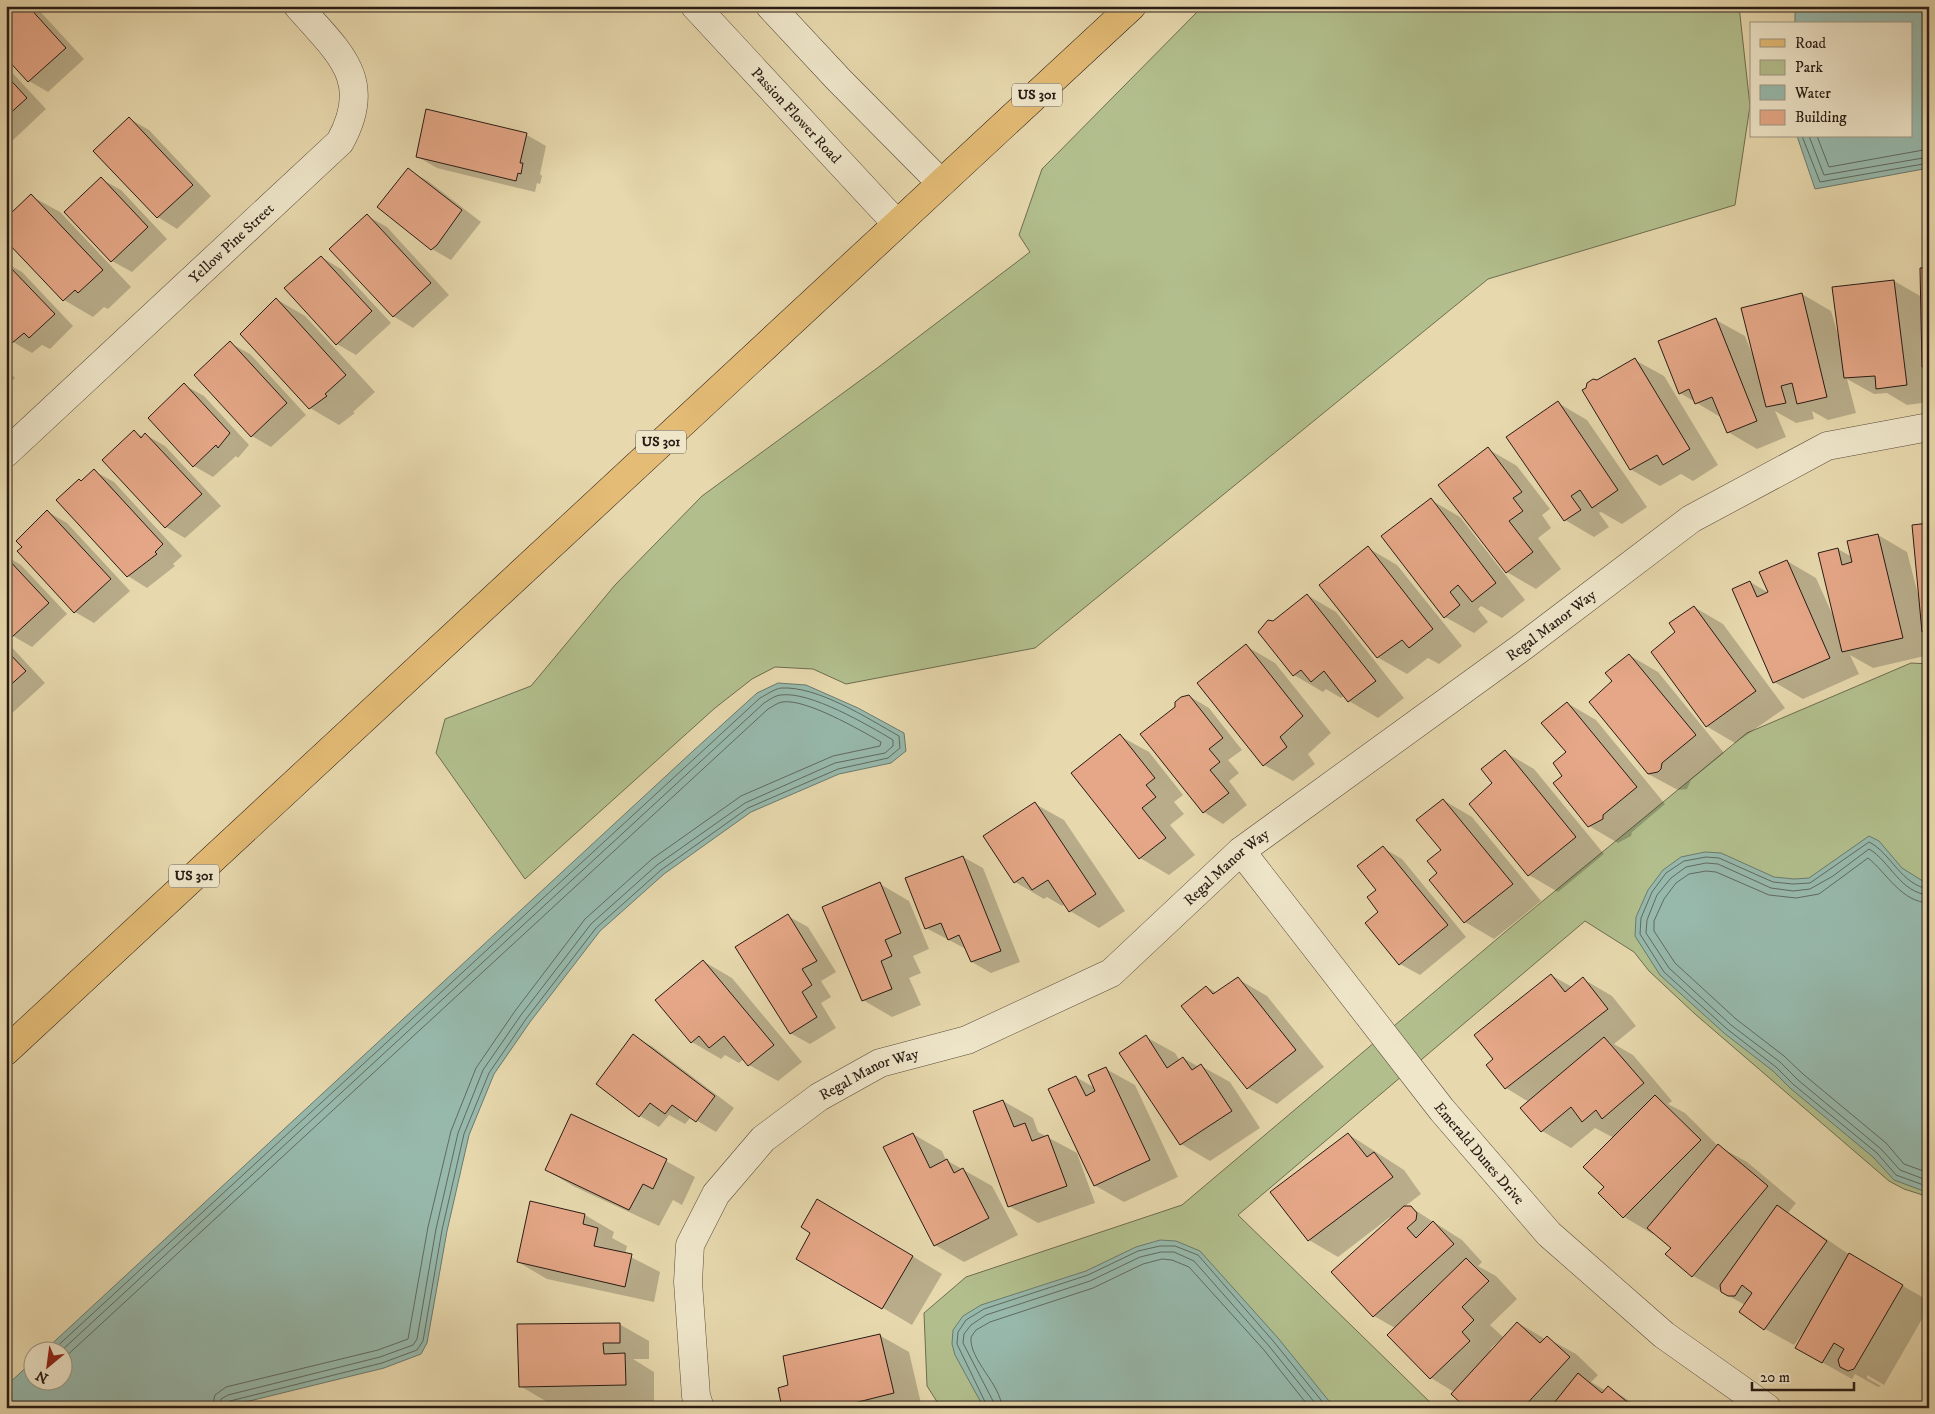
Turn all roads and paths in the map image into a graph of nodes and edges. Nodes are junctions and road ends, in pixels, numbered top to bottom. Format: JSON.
{"nodes":[{"id":1,"x":298,"y":6,"type":"edge"},
{"id":2,"x":695,"y":6,"type":"edge"},
{"id":3,"x":770,"y":6,"type":"edge"},
{"id":4,"x":1132,"y":6,"type":"edge"},
{"id":5,"x":941,"y":183,"type":"junction"},
{"id":6,"x":897,"y":224,"type":"junction"},
{"id":7,"x":1929,"y":428,"type":"edge"},
{"id":8,"x":6,"y":453,"type":"edge"},
{"id":9,"x":1241,"y":852,"type":"junction"},
{"id":10,"x":6,"y":1051,"type":"edge"},
{"id":11,"x":700,"y":1408,"type":"edge"},
{"id":12,"x":1767,"y":1408,"type":"edge"}],
"edges":[{"from":1,"to":8,"type":"street","name":"Yellow Pine Street"},
{"from":2,"to":6,"type":"street","name":"Passion Flower Road"},
{"from":3,"to":5,"type":"street"},
{"from":4,"to":5,"type":"main road","number":"US 301"},
{"from":5,"to":6,"type":"main road","number":"US 301"},
{"from":6,"to":10,"type":"main road","number":"US 301"},
{"from":7,"to":9,"type":"street","name":"Regal Manor Way"},
{"from":9,"to":11,"type":"street","name":"Regal Manor Way"},
{"from":9,"to":12,"type":"street","name":"Emerald Dunes Drive"}]}
